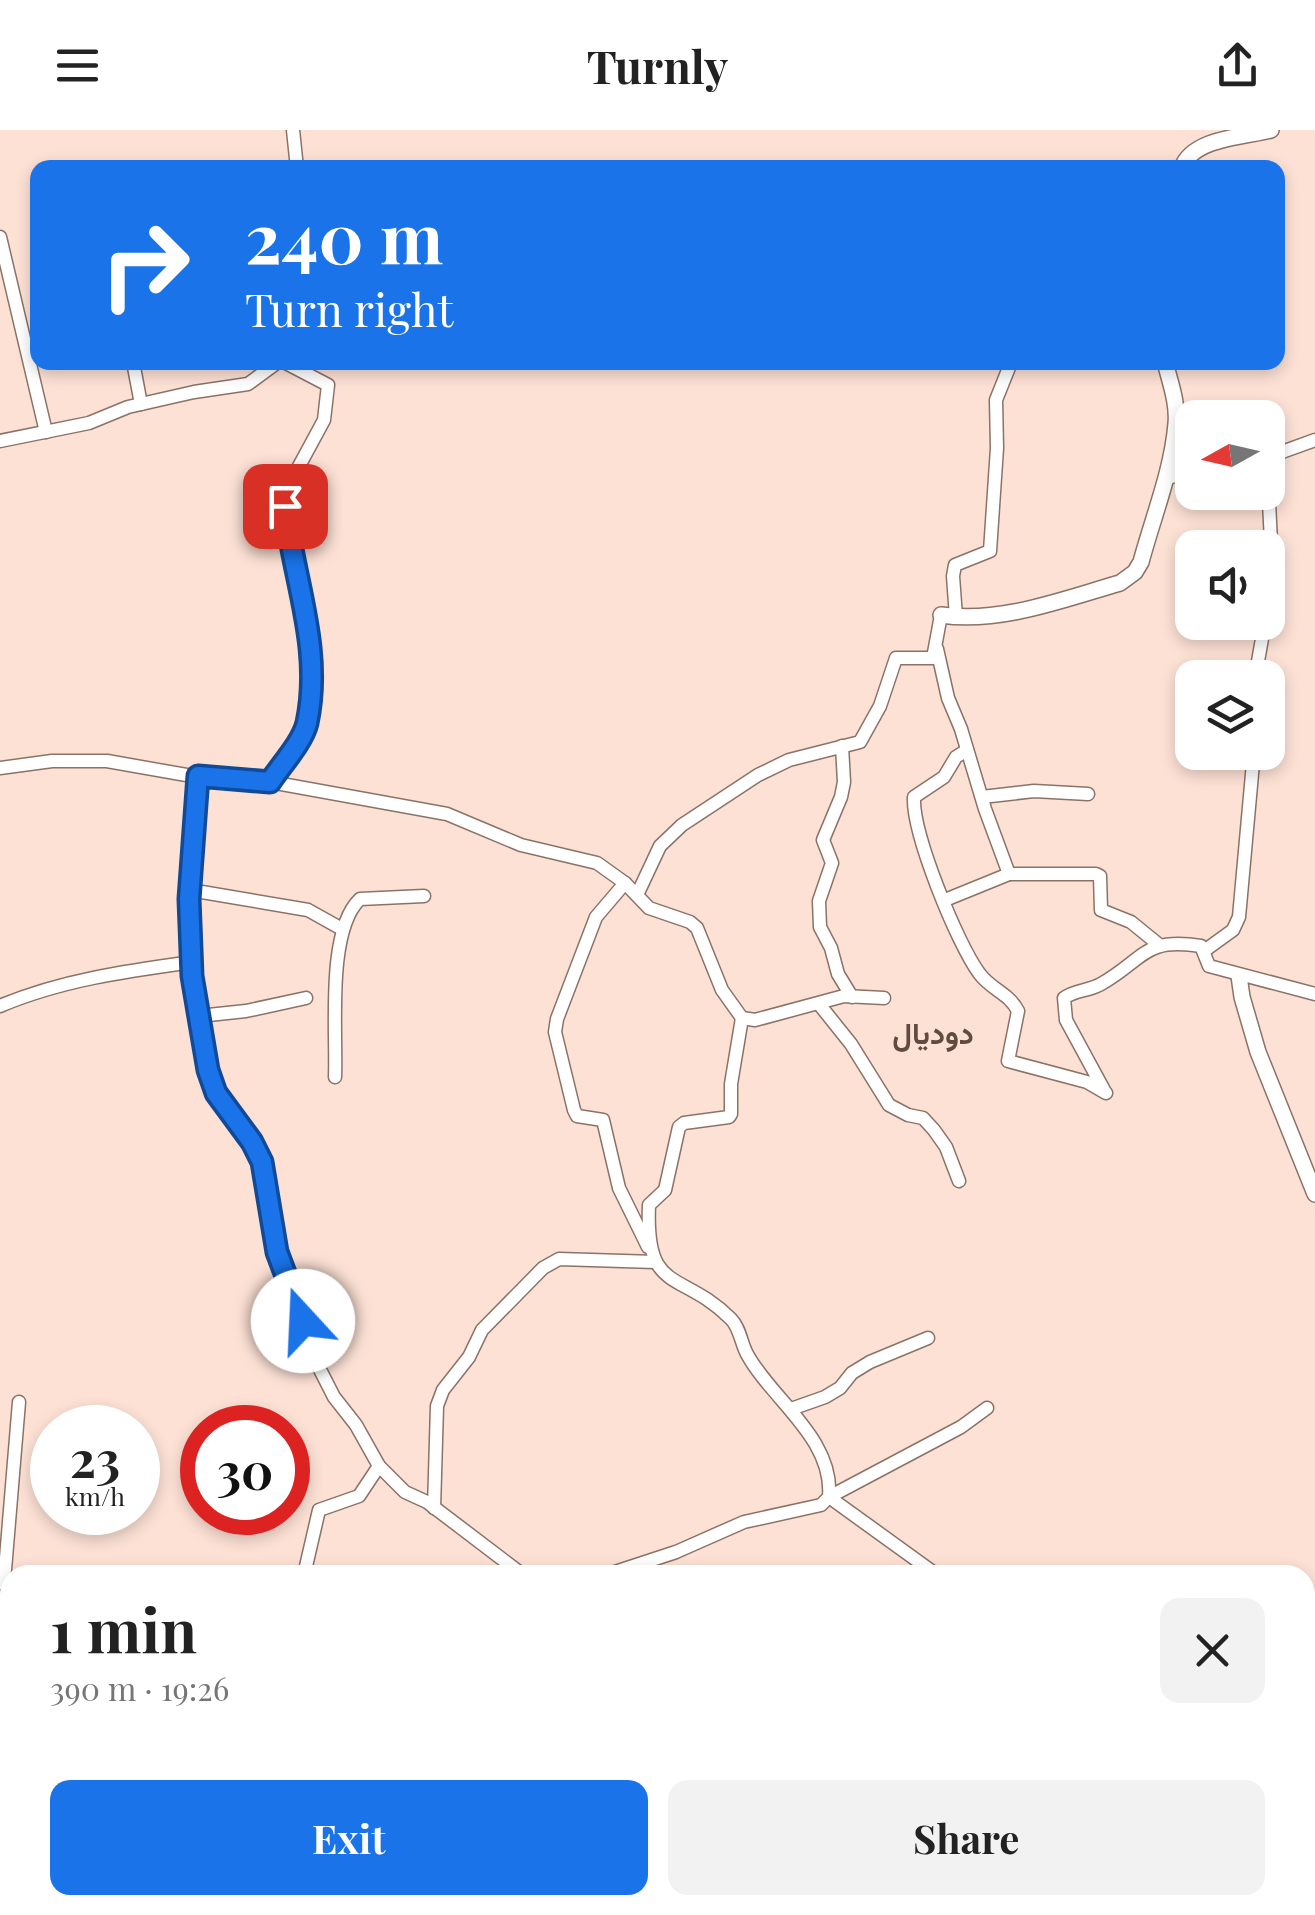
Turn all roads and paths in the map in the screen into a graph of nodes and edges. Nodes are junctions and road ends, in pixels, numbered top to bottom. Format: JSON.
{"nodes":[{"id":1,"x":293,"y":130,"type":"edge"},
{"id":2,"x":1271,"y":130,"type":"edge"},
{"id":3,"x":296,"y":160,"type":"edge"},
{"id":4,"x":1185,"y":160,"type":"edge"},
{"id":5,"x":0,"y":237,"type":"edge"},
{"id":6,"x":30,"y":364,"type":"edge"},
{"id":7,"x":31,"y":370,"type":"edge"},
{"id":8,"x":135,"y":370,"type":"edge"},
{"id":9,"x":269,"y":370,"type":"edge"},
{"id":10,"x":297,"y":370,"type":"edge"},
{"id":11,"x":1008,"y":370,"type":"edge"},
{"id":12,"x":1167,"y":370,"type":"edge"},
{"id":13,"x":142,"y":404,"type":"junction"},
{"id":14,"x":46,"y":432,"type":"junction"},
{"id":15,"x":1315,"y":440,"type":"edge"},
{"id":16,"x":0,"y":441,"type":"edge"},
{"id":17,"x":1285,"y":451,"type":"edge"},
{"id":18,"x":1175,"y":476,"type":"edge"},
{"id":19,"x":1165,"y":478,"type":"junction"},
{"id":20,"x":949,"y":616,"type":"junction"},
{"id":21,"x":936,"y":646,"type":"junction"},
{"id":22,"x":842,"y":746,"type":"junction"},
{"id":23,"x":967,"y":750,"type":"junction"},
{"id":24,"x":0,"y":768,"type":"edge"},
{"id":25,"x":1252,"y":770,"type":"edge"},
{"id":26,"x":198,"y":776,"type":"junction"},
{"id":27,"x":270,"y":782,"type":"junction"},
{"id":28,"x":1088,"y":794,"type":"dead end"},
{"id":29,"x":982,"y":798,"type":"junction"},
{"id":30,"x":1009,"y":874,"type":"junction"},
{"id":31,"x":625,"y":883,"type":"junction"},
{"id":32,"x":190,"y":890,"type":"junction"},
{"id":33,"x":637,"y":895,"type":"junction"},
{"id":34,"x":424,"y":896,"type":"dead end"},
{"id":35,"x":944,"y":900,"type":"junction"},
{"id":36,"x":342,"y":929,"type":"junction"},
{"id":37,"x":1158,"y":944,"type":"junction"},
{"id":38,"x":1204,"y":951,"type":"junction"},
{"id":39,"x":192,"y":962,"type":"junction"},
{"id":40,"x":1239,"y":976,"type":"junction"},
{"id":41,"x":1315,"y":994,"type":"edge"},
{"id":42,"x":852,"y":997,"type":"junction"},
{"id":43,"x":306,"y":998,"type":"dead end"},
{"id":44,"x":884,"y":998,"type":"dead end"},
{"id":45,"x":819,"y":1004,"type":"junction"},
{"id":46,"x":0,"y":1006,"type":"edge"},
{"id":47,"x":200,"y":1016,"type":"junction"},
{"id":48,"x":742,"y":1018,"type":"junction"},
{"id":49,"x":335,"y":1078,"type":"dead end"},
{"id":50,"x":959,"y":1181,"type":"dead end"},
{"id":51,"x":1315,"y":1194,"type":"edge"},
{"id":52,"x":652,"y":1256,"type":"junction"},
{"id":53,"x":928,"y":1338,"type":"dead end"},
{"id":54,"x":20,"y":1402,"type":"dead end"},
{"id":55,"x":988,"y":1408,"type":"dead end"},
{"id":56,"x":791,"y":1409,"type":"junction"},
{"id":57,"x":379,"y":1466,"type":"junction"},
{"id":58,"x":829,"y":1497,"type":"junction"},
{"id":59,"x":434,"y":1508,"type":"junction"},
{"id":60,"x":6,"y":1565,"type":"edge"},
{"id":61,"x":306,"y":1565,"type":"edge"},
{"id":62,"x":510,"y":1565,"type":"edge"},
{"id":63,"x":636,"y":1565,"type":"edge"},
{"id":64,"x":924,"y":1565,"type":"edge"}],
"edges":[{"from":1,"to":3,"type":"street"},
{"from":2,"to":4,"type":"street"},
{"from":5,"to":6,"type":"street"},
{"from":7,"to":14,"type":"street"},
{"from":8,"to":13,"type":"street"},
{"from":9,"to":13,"type":"street"},
{"from":10,"to":27,"type":"street"},
{"from":11,"to":20,"type":"street"},
{"from":12,"to":19,"type":"street"},
{"from":13,"to":14,"type":"street"},
{"from":14,"to":16,"type":"street"},
{"from":15,"to":17,"type":"street"},
{"from":18,"to":19,"type":"street"},
{"from":19,"to":20,"type":"street"},
{"from":20,"to":21,"type":"street"},
{"from":21,"to":22,"type":"street"},
{"from":21,"to":23,"type":"street"},
{"from":22,"to":33,"type":"street"},
{"from":22,"to":42,"type":"street"},
{"from":23,"to":29,"type":"street"},
{"from":23,"to":35,"type":"street"},
{"from":24,"to":26,"type":"street"},
{"from":25,"to":38,"type":"street"},
{"from":26,"to":27,"type":"street"},
{"from":26,"to":32,"type":"street"},
{"from":27,"to":31,"type":"street"},
{"from":28,"to":29,"type":"street"},
{"from":29,"to":30,"type":"street"},
{"from":30,"to":35,"type":"street"},
{"from":30,"to":37,"type":"street"},
{"from":31,"to":33,"type":"street"},
{"from":31,"to":52,"type":"street"},
{"from":32,"to":36,"type":"street"},
{"from":32,"to":39,"type":"street"},
{"from":33,"to":48,"type":"street"},
{"from":34,"to":36,"type":"street"},
{"from":35,"to":37,"type":"street"},
{"from":36,"to":49,"type":"street"},
{"from":37,"to":38,"type":"street"},
{"from":38,"to":40,"type":"street"},
{"from":39,"to":46,"type":"street"},
{"from":39,"to":47,"type":"street"},
{"from":40,"to":41,"type":"street"},
{"from":40,"to":51,"type":"street"},
{"from":42,"to":44,"type":"street"},
{"from":42,"to":45,"type":"street"},
{"from":43,"to":47,"type":"street"},
{"from":45,"to":48,"type":"street"},
{"from":45,"to":50,"type":"street"},
{"from":47,"to":57,"type":"street"},
{"from":48,"to":52,"type":"street"},
{"from":52,"to":56,"type":"street"},
{"from":52,"to":59,"type":"street"},
{"from":53,"to":56,"type":"street"},
{"from":54,"to":60,"type":"street"},
{"from":55,"to":58,"type":"street"},
{"from":56,"to":58,"type":"street"},
{"from":57,"to":59,"type":"street"},
{"from":57,"to":61,"type":"street"},
{"from":58,"to":63,"type":"street"},
{"from":58,"to":64,"type":"street"},
{"from":59,"to":62,"type":"street"}]}
